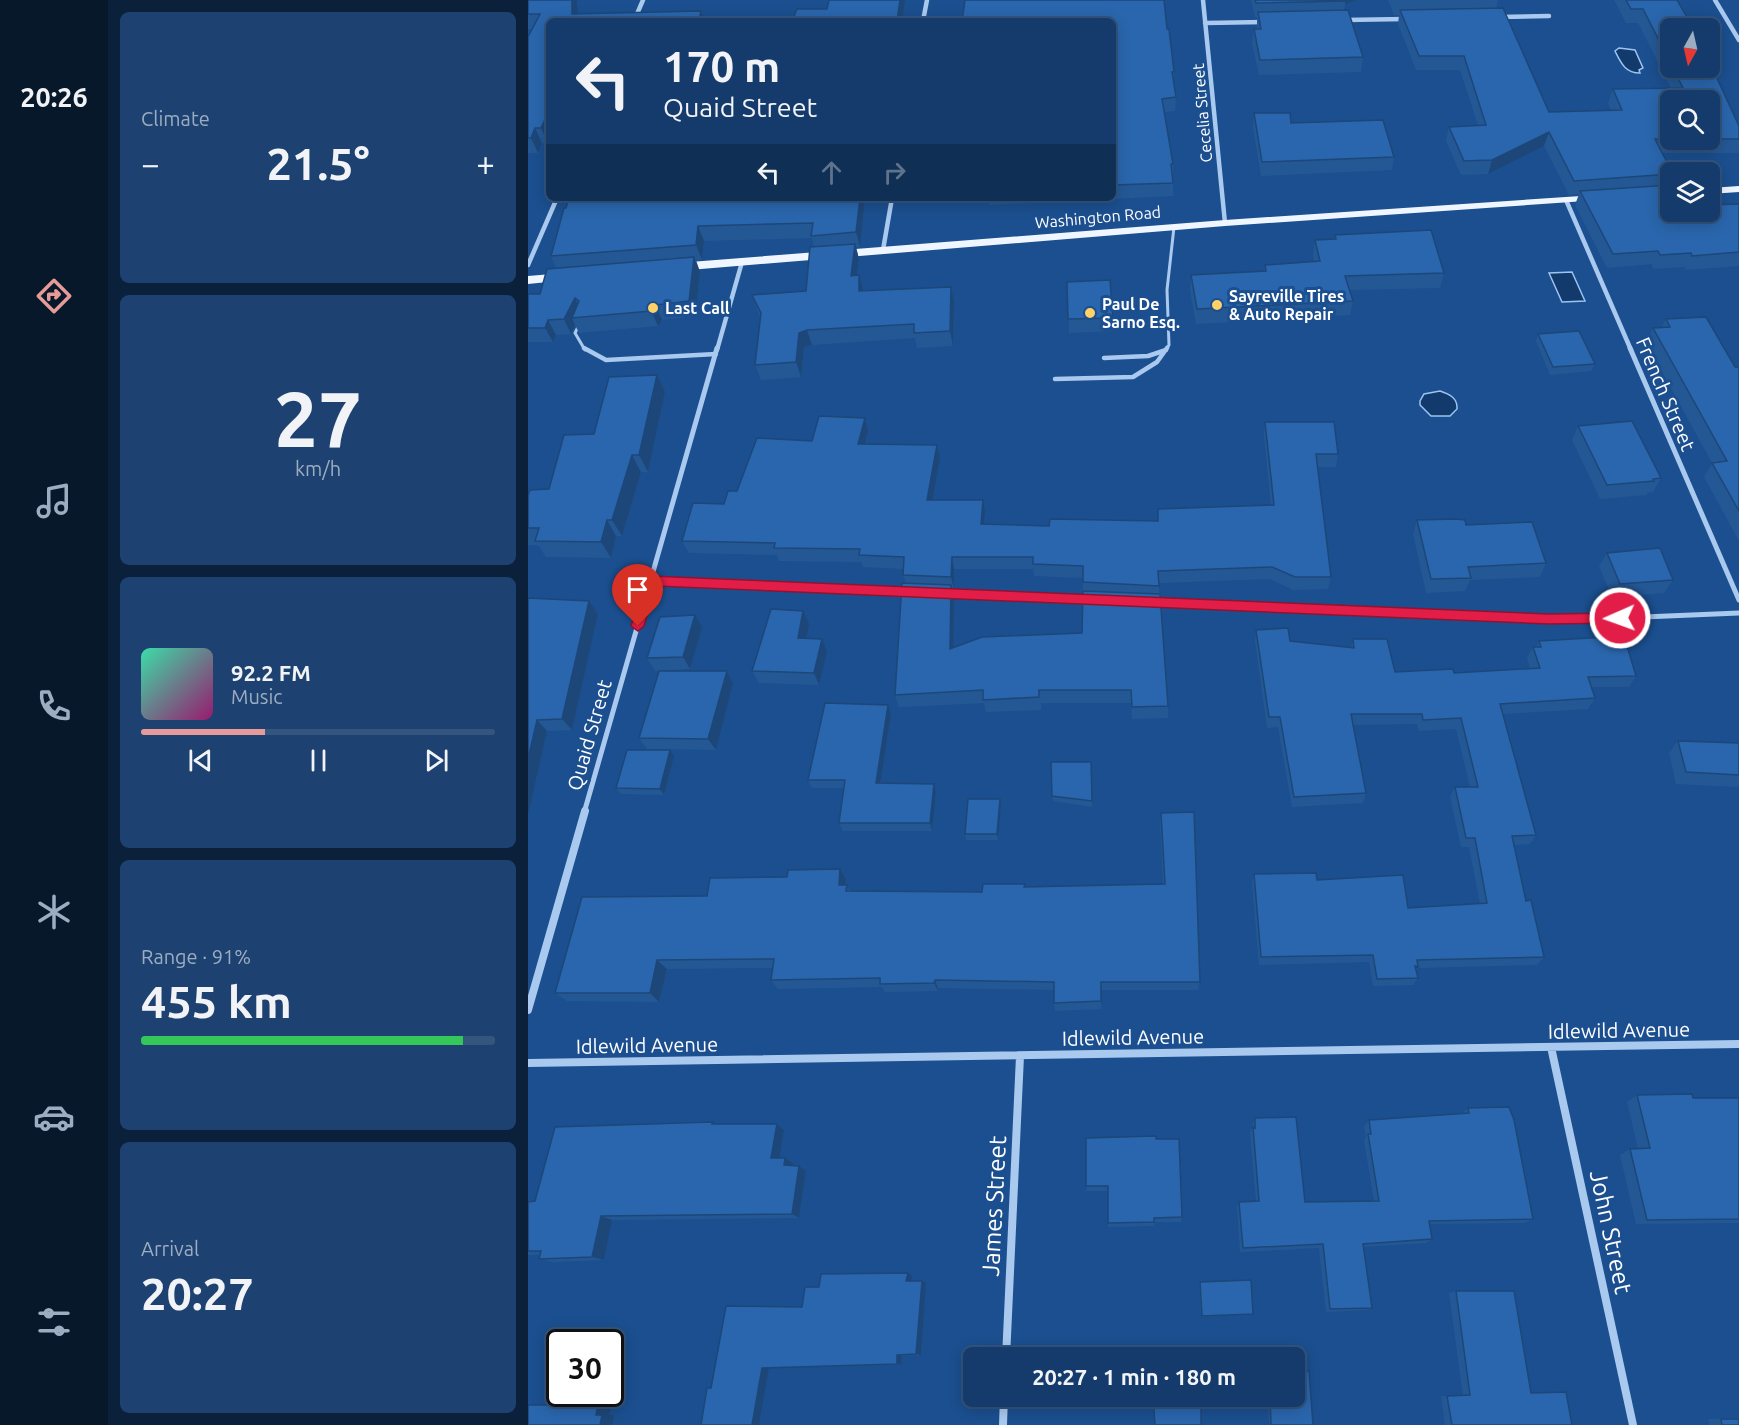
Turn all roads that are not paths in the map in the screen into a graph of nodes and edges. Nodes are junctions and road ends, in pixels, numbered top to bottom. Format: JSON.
{"nodes":[{"id":1,"x":643,"y":0,"type":"edge"},
{"id":2,"x":927,"y":0,"type":"edge"},
{"id":3,"x":1203,"y":0,"type":"edge"},
{"id":4,"x":1715,"y":0,"type":"edge"},
{"id":5,"x":1549,"y":16,"type":"dead end"},
{"id":6,"x":635,"y":18,"type":"edge"},
{"id":7,"x":924,"y":18,"type":"edge"},
{"id":8,"x":1490,"y":18,"type":"edge"},
{"id":9,"x":1407,"y":19,"type":"edge"},
{"id":10,"x":1336,"y":20,"type":"edge"},
{"id":11,"x":1276,"y":22,"type":"edge"},
{"id":12,"x":1205,"y":23,"type":"junction"},
{"id":13,"x":1739,"y":40,"type":"edge"},
{"id":14,"x":1739,"y":189,"type":"edge"},
{"id":15,"x":1720,"y":190,"type":"edge"},
{"id":16,"x":1613,"y":197,"type":"edge"},
{"id":17,"x":1566,"y":200,"type":"junction"},
{"id":18,"x":556,"y":201,"type":"edge"},
{"id":19,"x":891,"y":201,"type":"edge"},
{"id":20,"x":1224,"y":223,"type":"junction"},
{"id":21,"x":1174,"y":227,"type":"junction"},
{"id":22,"x":883,"y":250,"type":"junction"},
{"id":23,"x":742,"y":262,"type":"junction"},
{"id":24,"x":528,"y":265,"type":"edge"},
{"id":25,"x":659,"y":269,"type":"edge"},
{"id":26,"x":576,"y":276,"type":"edge"},
{"id":27,"x":528,"y":280,"type":"edge"},
{"id":28,"x":583,"y":316,"type":"edge"},
{"id":29,"x":1166,"y":350,"type":"junction"},
{"id":30,"x":716,"y":354,"type":"junction"},
{"id":31,"x":1104,"y":358,"type":"dead end"},
{"id":32,"x":1055,"y":378,"type":"dead end"},
{"id":33,"x":651,"y":581,"type":"junction"},
{"id":34,"x":914,"y":592,"type":"edge"},
{"id":35,"x":938,"y":593,"type":"edge"},
{"id":36,"x":1094,"y":599,"type":"edge"},
{"id":37,"x":1739,"y":600,"type":"edge"},
{"id":38,"x":1142,"y":601,"type":"edge"},
{"id":39,"x":1739,"y":612,"type":"edge"},
{"id":40,"x":528,"y":1010,"type":"edge"},
{"id":41,"x":1739,"y":1044,"type":"edge"},
{"id":42,"x":1551,"y":1047,"type":"junction"},
{"id":43,"x":1020,"y":1056,"type":"junction"},
{"id":44,"x":528,"y":1063,"type":"edge"},
{"id":45,"x":1007,"y":1347,"type":"edge"},
{"id":46,"x":1004,"y":1407,"type":"edge"},
{"id":47,"x":1003,"y":1425,"type":"edge"},
{"id":48,"x":1633,"y":1425,"type":"edge"}],
"edges":[{"from":1,"to":6,"type":"street"},
{"from":2,"to":7,"type":"street"},
{"from":3,"to":12,"type":"street","name":"Cecelia Street"},
{"from":4,"to":13,"type":"street"},
{"from":5,"to":8,"type":"street"},
{"from":9,"to":10,"type":"street"},
{"from":11,"to":12,"type":"street"},
{"from":12,"to":20,"type":"street","name":"Cecelia Street"},
{"from":14,"to":15,"type":"main road"},
{"from":16,"to":17,"type":"main road","name":"Washington Road"},
{"from":17,"to":20,"type":"main road","name":"Washington Road"},
{"from":17,"to":37,"type":"street","name":"French Street"},
{"from":18,"to":24,"type":"street"},
{"from":19,"to":22,"type":"street"},
{"from":20,"to":21,"type":"main road","name":"Washington Road"},
{"from":21,"to":22,"type":"main road","name":"Washington Road"},
{"from":21,"to":29,"type":"lane"},
{"from":22,"to":23,"type":"main road","name":"Washington Road"},
{"from":23,"to":25,"type":"main road","name":"Washington Road"},
{"from":23,"to":30,"type":"street","name":"Quaid Street"},
{"from":26,"to":27,"type":"main road"},
{"from":28,"to":30,"type":"lane"},
{"from":29,"to":31,"type":"lane"},
{"from":29,"to":32,"type":"lane"},
{"from":30,"to":33,"type":"street","name":"Quaid Street"},
{"from":33,"to":34,"type":"street"},
{"from":33,"to":40,"type":"street","name":"Quaid Street"},
{"from":35,"to":36,"type":"street"},
{"from":38,"to":39,"type":"street"},
{"from":41,"to":42,"type":"street","name":"Idlewild Avenue"},
{"from":42,"to":43,"type":"street","name":"Idlewild Avenue"},
{"from":42,"to":48,"type":"street","name":"John Street"},
{"from":43,"to":44,"type":"street","name":"Idlewild Avenue"},
{"from":43,"to":45,"type":"street","name":"James Street"},
{"from":46,"to":47,"type":"street"}]}
